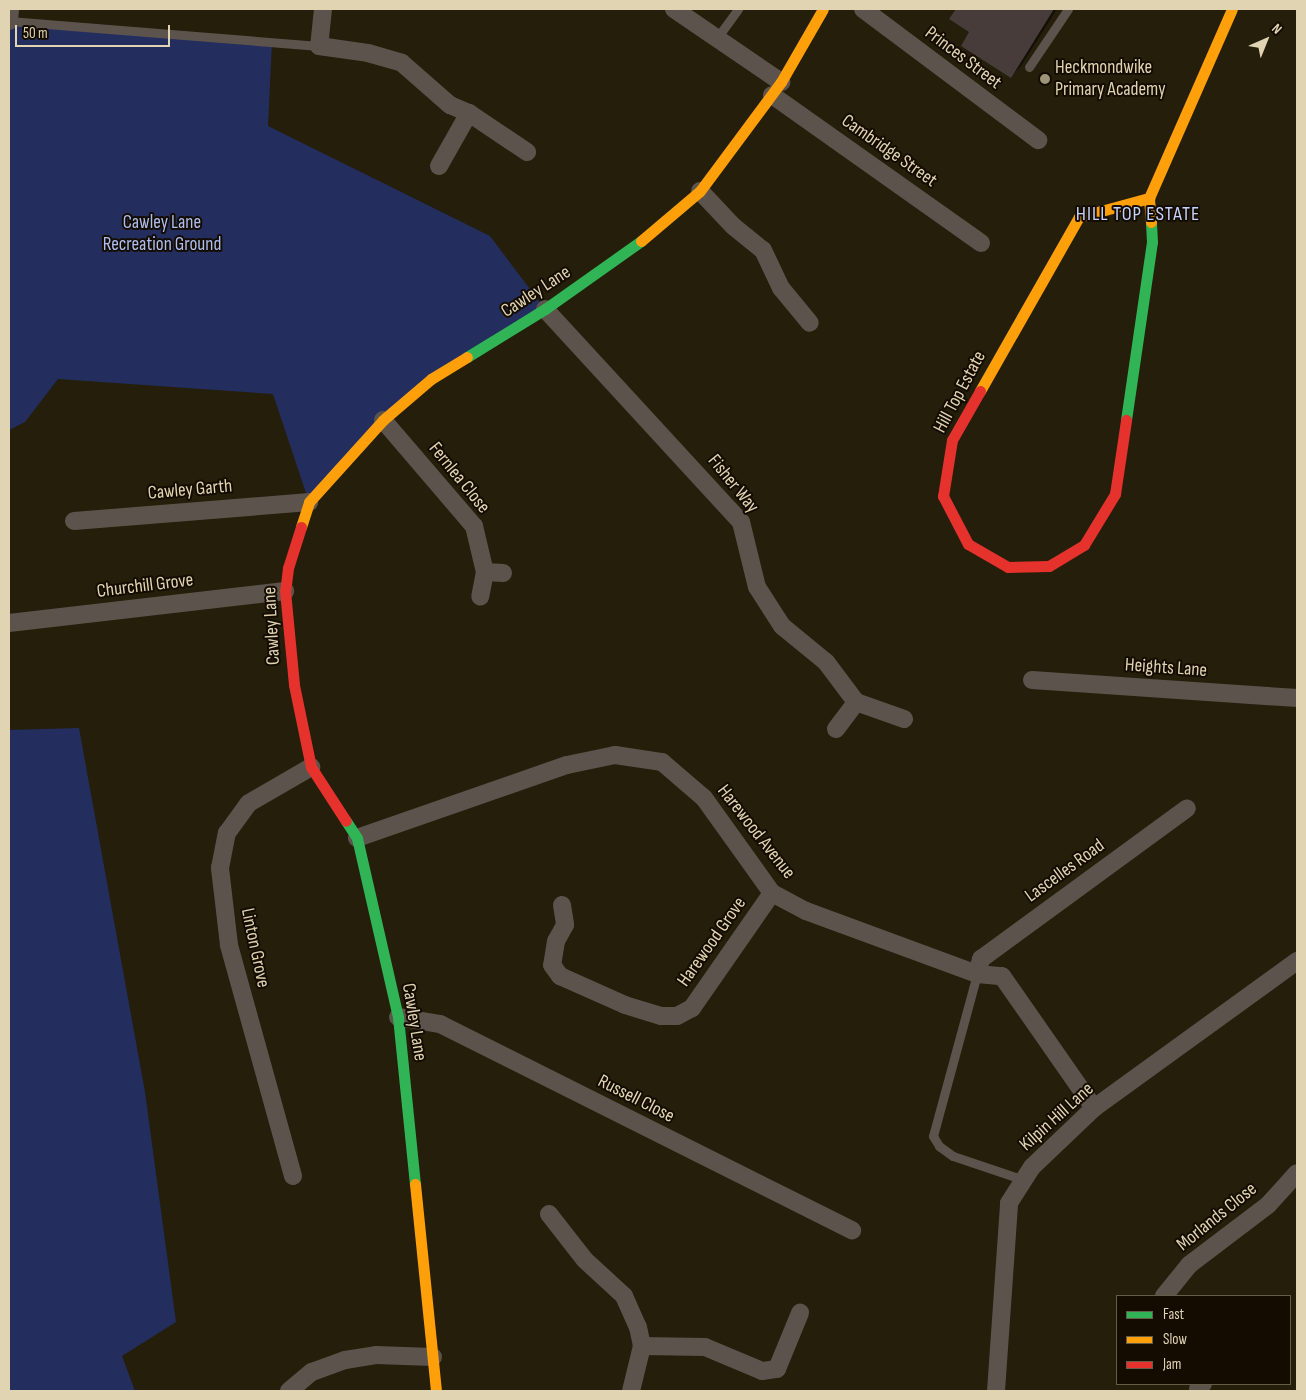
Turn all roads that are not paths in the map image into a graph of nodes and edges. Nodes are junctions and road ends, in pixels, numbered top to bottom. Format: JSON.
{"nodes":[{"id":1,"x":10,"y":9,"type":"edge"},
{"id":2,"x":323,"y":9,"type":"edge"},
{"id":3,"x":674,"y":9,"type":"edge"},
{"id":4,"x":738,"y":9,"type":"edge"},
{"id":5,"x":823,"y":9,"type":"edge"},
{"id":6,"x":863,"y":9,"type":"edge"},
{"id":7,"x":1068,"y":9,"type":"edge"},
{"id":8,"x":1232,"y":9,"type":"edge"},
{"id":9,"x":9,"y":21,"type":"edge"},
{"id":10,"x":718,"y":38,"type":"junction"},
{"id":11,"x":319,"y":46,"type":"junction"},
{"id":12,"x":1029,"y":67,"type":"dead end"},
{"id":13,"x":777,"y":88,"type":"junction"},
{"id":14,"x":469,"y":113,"type":"junction"},
{"id":15,"x":1038,"y":140,"type":"dead end"},
{"id":16,"x":527,"y":152,"type":"dead end"},
{"id":17,"x":439,"y":166,"type":"dead end"},
{"id":18,"x":700,"y":191,"type":"junction"},
{"id":19,"x":1149,"y":198,"type":"junction"},
{"id":20,"x":981,"y":243,"type":"dead end"},
{"id":21,"x":545,"y":309,"type":"junction"},
{"id":22,"x":810,"y":323,"type":"dead end"},
{"id":23,"x":383,"y":420,"type":"junction"},
{"id":24,"x":309,"y":502,"type":"junction"},
{"id":25,"x":74,"y":521,"type":"dead end"},
{"id":26,"x":485,"y":572,"type":"junction"},
{"id":27,"x":503,"y":573,"type":"dead end"},
{"id":28,"x":285,"y":591,"type":"junction"},
{"id":29,"x":480,"y":598,"type":"dead end"},
{"id":30,"x":9,"y":623,"type":"edge"},
{"id":31,"x":1032,"y":680,"type":"dead end"},
{"id":32,"x":1297,"y":698,"type":"edge"},
{"id":33,"x":856,"y":702,"type":"junction"},
{"id":34,"x":904,"y":719,"type":"dead end"},
{"id":35,"x":836,"y":729,"type":"dead end"},
{"id":36,"x":311,"y":767,"type":"junction"},
{"id":37,"x":1187,"y":808,"type":"dead end"},
{"id":38,"x":357,"y":838,"type":"junction"},
{"id":39,"x":772,"y":893,"type":"junction"},
{"id":40,"x":562,"y":905,"type":"dead end"},
{"id":41,"x":1297,"y":962,"type":"edge"},
{"id":42,"x":977,"y":974,"type":"junction"},
{"id":43,"x":398,"y":1017,"type":"junction"},
{"id":44,"x":1094,"y":1108,"type":"junction"},
{"id":45,"x":1297,"y":1173,"type":"edge"},
{"id":46,"x":293,"y":1176,"type":"dead end"},
{"id":47,"x":1024,"y":1180,"type":"junction"},
{"id":48,"x":549,"y":1214,"type":"dead end"},
{"id":49,"x":852,"y":1230,"type":"dead end"},
{"id":50,"x":1165,"y":1295,"type":"edge"},
{"id":51,"x":800,"y":1312,"type":"dead end"},
{"id":52,"x":642,"y":1346,"type":"junction"},
{"id":53,"x":433,"y":1357,"type":"junction"},
{"id":54,"x":289,"y":1391,"type":"edge"},
{"id":55,"x":436,"y":1391,"type":"edge"},
{"id":56,"x":631,"y":1391,"type":"edge"},
{"id":57,"x":996,"y":1391,"type":"edge"}],
"edges":[{"from":1,"to":9,"type":"street"},
{"from":2,"to":11,"type":"street"},
{"from":3,"to":10,"type":"street","name":"Cambridge Street"},
{"from":4,"to":10,"type":"lane"},
{"from":5,"to":13,"type":"street","name":"Cawley Lane"},
{"from":6,"to":15,"type":"street","name":"Princes Street"},
{"from":7,"to":12,"type":"lane"},
{"from":8,"to":19,"type":"street","name":"Hill Top Estate"},
{"from":9,"to":11,"type":"lane"},
{"from":10,"to":13,"type":"street","name":"Cambridge Street"},
{"from":11,"to":14,"type":"street"},
{"from":13,"to":18,"type":"street","name":"Cawley Lane"},
{"from":13,"to":20,"type":"street","name":"Cambridge Street"},
{"from":14,"to":16,"type":"street"},
{"from":14,"to":17,"type":"street"},
{"from":18,"to":21,"type":"street","name":"Cawley Lane"},
{"from":18,"to":22,"type":"street"},
{"from":19,"to":19,"type":"street","name":"Hill Top Estate"},
{"from":21,"to":23,"type":"street","name":"Cawley Lane"},
{"from":21,"to":33,"type":"street","name":"Fisher Way"},
{"from":23,"to":24,"type":"street","name":"Cawley Lane"},
{"from":23,"to":26,"type":"street","name":"Fernlea Close"},
{"from":24,"to":25,"type":"street","name":"Cawley Garth"},
{"from":24,"to":28,"type":"street","name":"Cawley Lane"},
{"from":26,"to":27,"type":"street"},
{"from":26,"to":29,"type":"street","name":"Fernlea Close"},
{"from":28,"to":30,"type":"street","name":"Churchill Grove"},
{"from":28,"to":36,"type":"street","name":"Cawley Lane"},
{"from":31,"to":32,"type":"street","name":"Heights Lane"},
{"from":33,"to":34,"type":"street"},
{"from":33,"to":35,"type":"street"},
{"from":36,"to":38,"type":"street","name":"Cawley Lane"},
{"from":36,"to":46,"type":"street","name":"Linton Grove"},
{"from":37,"to":42,"type":"street","name":"Lascelles Road"},
{"from":38,"to":39,"type":"street","name":"Harewood Avenue"},
{"from":38,"to":43,"type":"street","name":"Cawley Lane"},
{"from":39,"to":40,"type":"street","name":"Harewood Grove"},
{"from":39,"to":42,"type":"street","name":"Harewood Avenue"},
{"from":41,"to":44,"type":"street","name":"Kilpin Hill Lane"},
{"from":42,"to":44,"type":"street","name":"Harewood Avenue"},
{"from":42,"to":47,"type":"lane"},
{"from":43,"to":49,"type":"street","name":"Russell Close"},
{"from":43,"to":53,"type":"street","name":"Cawley Lane"},
{"from":44,"to":47,"type":"street","name":"Kilpin Hill Lane"},
{"from":45,"to":50,"type":"street","name":"Morlands Close"},
{"from":47,"to":57,"type":"street","name":"Kilpin Hill Lane"},
{"from":48,"to":52,"type":"street"},
{"from":51,"to":52,"type":"street"},
{"from":52,"to":56,"type":"street"},
{"from":53,"to":54,"type":"street"},
{"from":53,"to":55,"type":"street","name":"Cawley Lane"}]}
